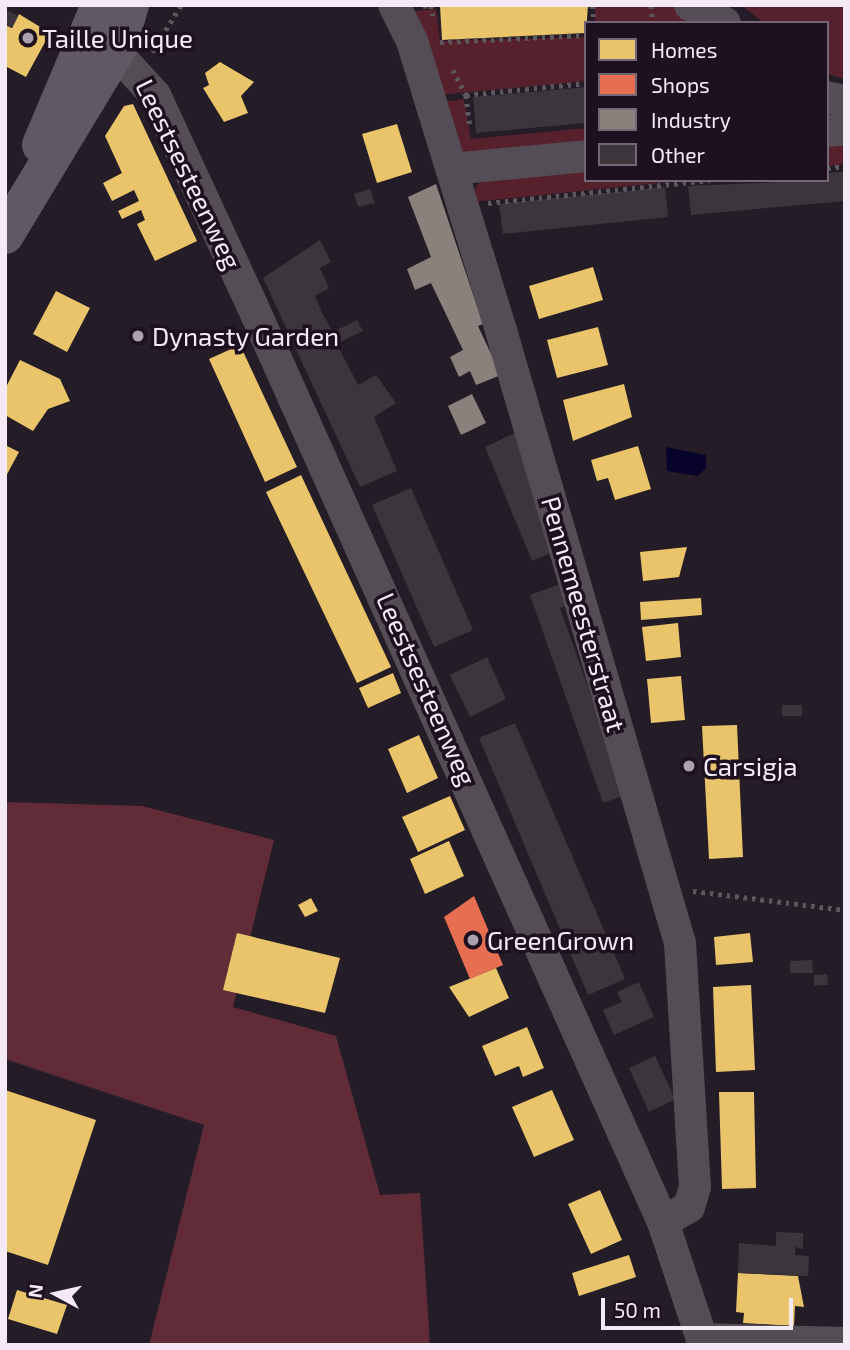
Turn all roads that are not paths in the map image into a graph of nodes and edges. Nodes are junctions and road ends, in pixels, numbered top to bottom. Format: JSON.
{"nodes":[{"id":1,"x":130,"y":5,"type":"edge"},
{"id":2,"x":690,"y":5,"type":"edge"},
{"id":3,"x":395,"y":7,"type":"edge"},
{"id":4,"x":721,"y":21,"type":"edge"},
{"id":5,"x":103,"y":27,"type":"edge"},
{"id":6,"x":584,"y":156,"type":"edge"},
{"id":7,"x":452,"y":169,"type":"junction"},
{"id":8,"x":10,"y":226,"type":"edge"},
{"id":9,"x":663,"y":1222,"type":"junction"},
{"id":10,"x":703,"y":1342,"type":"edge"},
{"id":11,"x":845,"y":1343,"type":"edge"}],
"edges":[{"from":1,"to":5,"type":"main road"},
{"from":2,"to":4,"type":"street"},
{"from":3,"to":7,"type":"street","name":"Pennemeesterstraat"},
{"from":5,"to":8,"type":"main road"},
{"from":5,"to":9,"type":"street","name":"Leestsesteenweg"},
{"from":6,"to":7,"type":"street"},
{"from":7,"to":9,"type":"street","name":"Pennemeesterstraat"},
{"from":9,"to":10,"type":"street","name":"Leestsesteenweg"},
{"from":10,"to":11,"type":"street"}]}
